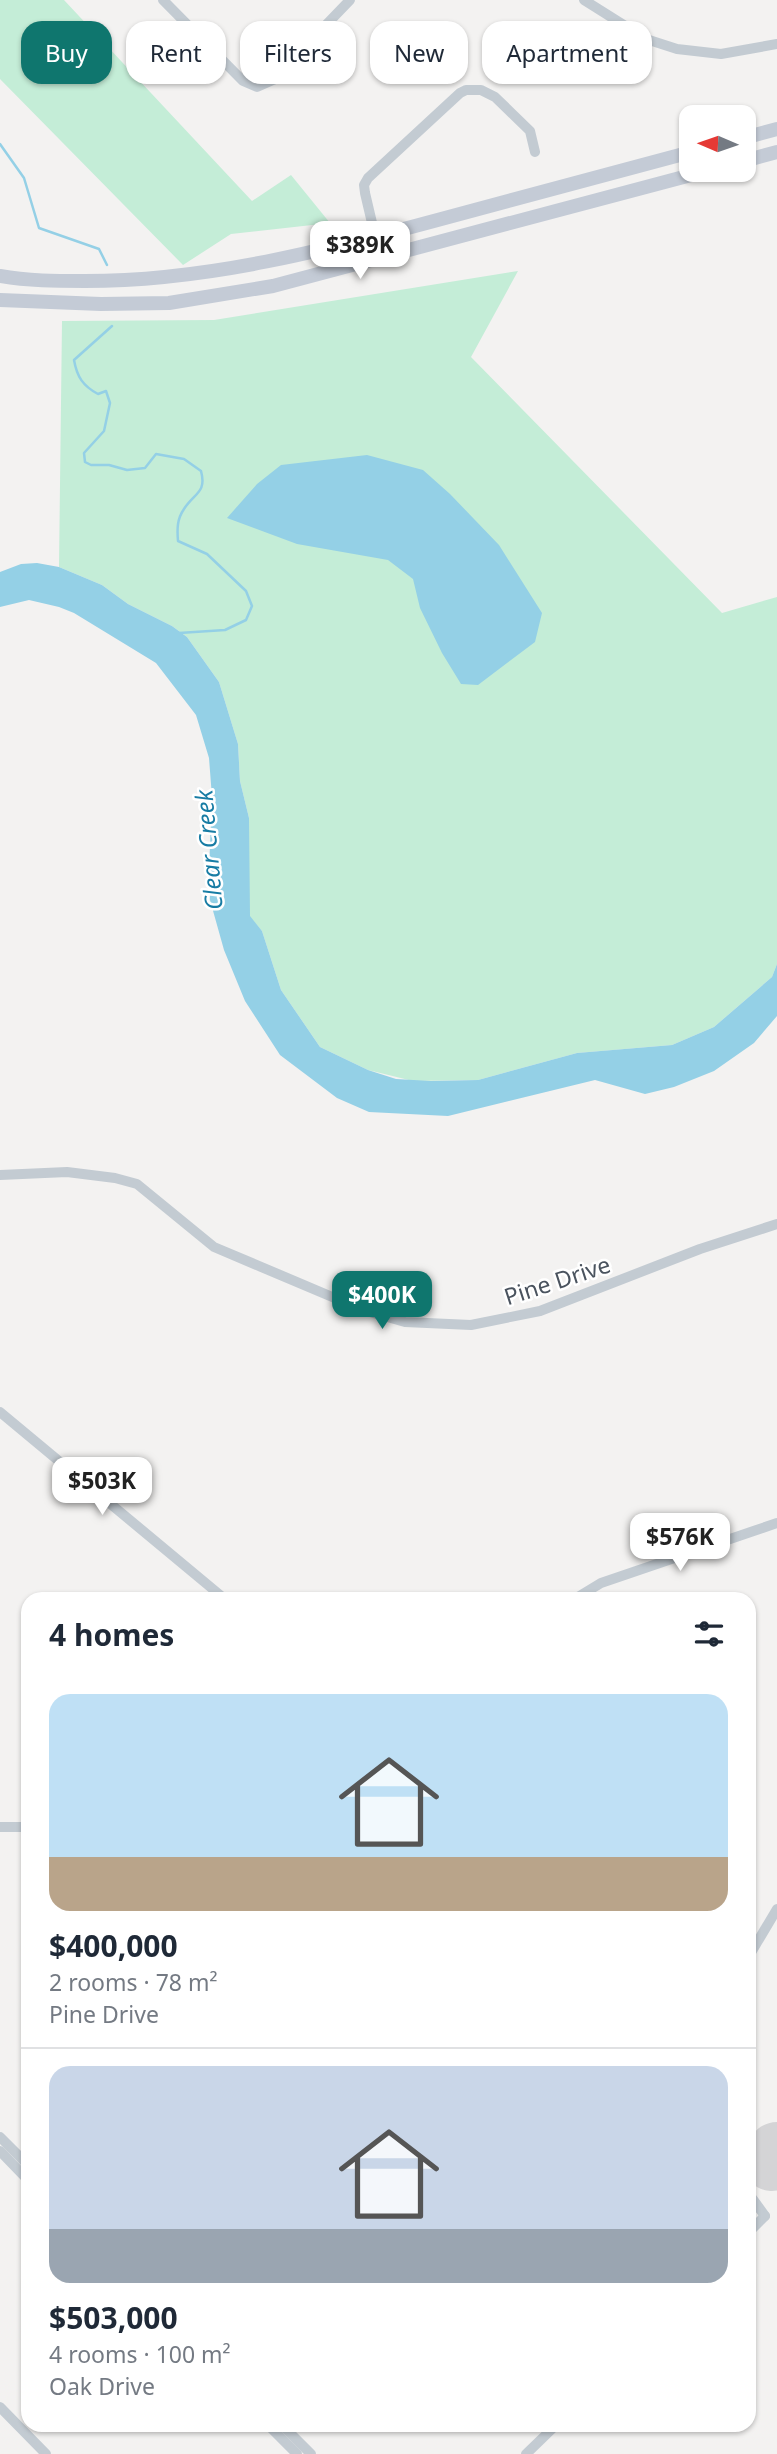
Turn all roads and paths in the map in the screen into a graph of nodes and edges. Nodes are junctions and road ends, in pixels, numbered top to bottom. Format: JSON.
{"nodes":[{"id":1,"x":163,"y":0,"type":"edge"},
{"id":2,"x":584,"y":0,"type":"edge"},
{"id":3,"x":346,"y":1,"type":"edge"},
{"id":4,"x":777,"y":44,"type":"edge"},
{"id":5,"x":777,"y":129,"type":"edge"},
{"id":6,"x":756,"y":135,"type":"edge"},
{"id":7,"x":535,"y":152,"type":"dead end"},
{"id":8,"x":777,"y":152,"type":"edge"},
{"id":9,"x":679,"y":155,"type":"edge"},
{"id":10,"x":756,"y":158,"type":"edge"},
{"id":11,"x":679,"y":178,"type":"edge"},
{"id":12,"x":376,"y":237,"type":"junction"},
{"id":13,"x":380,"y":257,"type":"junction"},
{"id":14,"x":0,"y":276,"type":"edge"},
{"id":15,"x":0,"y":300,"type":"edge"},
{"id":16,"x":0,"y":1175,"type":"edge"},
{"id":17,"x":777,"y":1224,"type":"edge"},
{"id":18,"x":0,"y":1412,"type":"edge"},
{"id":19,"x":777,"y":1523,"type":"edge"},
{"id":20,"x":216,"y":1592,"type":"edge"},
{"id":21,"x":586,"y":1592,"type":"edge"},
{"id":22,"x":0,"y":1827,"type":"edge"},
{"id":23,"x":21,"y":1827,"type":"edge"},
{"id":24,"x":777,"y":1909,"type":"edge"},
{"id":25,"x":756,"y":1944,"type":"edge"},
{"id":26,"x":0,"y":2137,"type":"edge"},
{"id":27,"x":0,"y":2151,"type":"edge"},
{"id":28,"x":21,"y":2158,"type":"edge"},
{"id":29,"x":21,"y":2173,"type":"edge"},
{"id":30,"x":756,"y":2204,"type":"edge"},
{"id":31,"x":765,"y":2216,"type":"junction"},
{"id":32,"x":777,"y":2220,"type":"edge"},
{"id":33,"x":756,"y":2225,"type":"edge"},
{"id":34,"x":0,"y":2407,"type":"edge"},
{"id":35,"x":21,"y":2428,"type":"edge"},
{"id":36,"x":24,"y":2432,"type":"edge"},
{"id":37,"x":275,"y":2432,"type":"edge"},
{"id":38,"x":289,"y":2432,"type":"edge"},
{"id":39,"x":549,"y":2432,"type":"edge"},
{"id":40,"x":46,"y":2454,"type":"edge"},
{"id":41,"x":297,"y":2454,"type":"edge"},
{"id":42,"x":311,"y":2454,"type":"edge"},
{"id":43,"x":526,"y":2454,"type":"edge"}],
"edges":[{"from":1,"to":3,"type":"street"},
{"from":2,"to":4,"type":"street"},
{"from":5,"to":6,"type":"main road"},
{"from":7,"to":12,"type":"street"},
{"from":8,"to":10,"type":"main road"},
{"from":9,"to":12,"type":"main road"},
{"from":11,"to":13,"type":"main road"},
{"from":12,"to":13,"type":"street"},
{"from":12,"to":14,"type":"main road"},
{"from":13,"to":15,"type":"main road"},
{"from":16,"to":17,"type":"street","name":"Pine Drive"},
{"from":18,"to":20,"type":"street"},
{"from":19,"to":21,"type":"street"},
{"from":22,"to":23,"type":"street"},
{"from":24,"to":25,"type":"street"},
{"from":26,"to":28,"type":"street"},
{"from":27,"to":29,"type":"street"},
{"from":30,"to":31,"type":"street"},
{"from":31,"to":32,"type":"street"},
{"from":31,"to":33,"type":"street"},
{"from":34,"to":35,"type":"street"},
{"from":36,"to":40,"type":"street"},
{"from":37,"to":41,"type":"street"},
{"from":38,"to":42,"type":"street"},
{"from":39,"to":43,"type":"street"}]}
